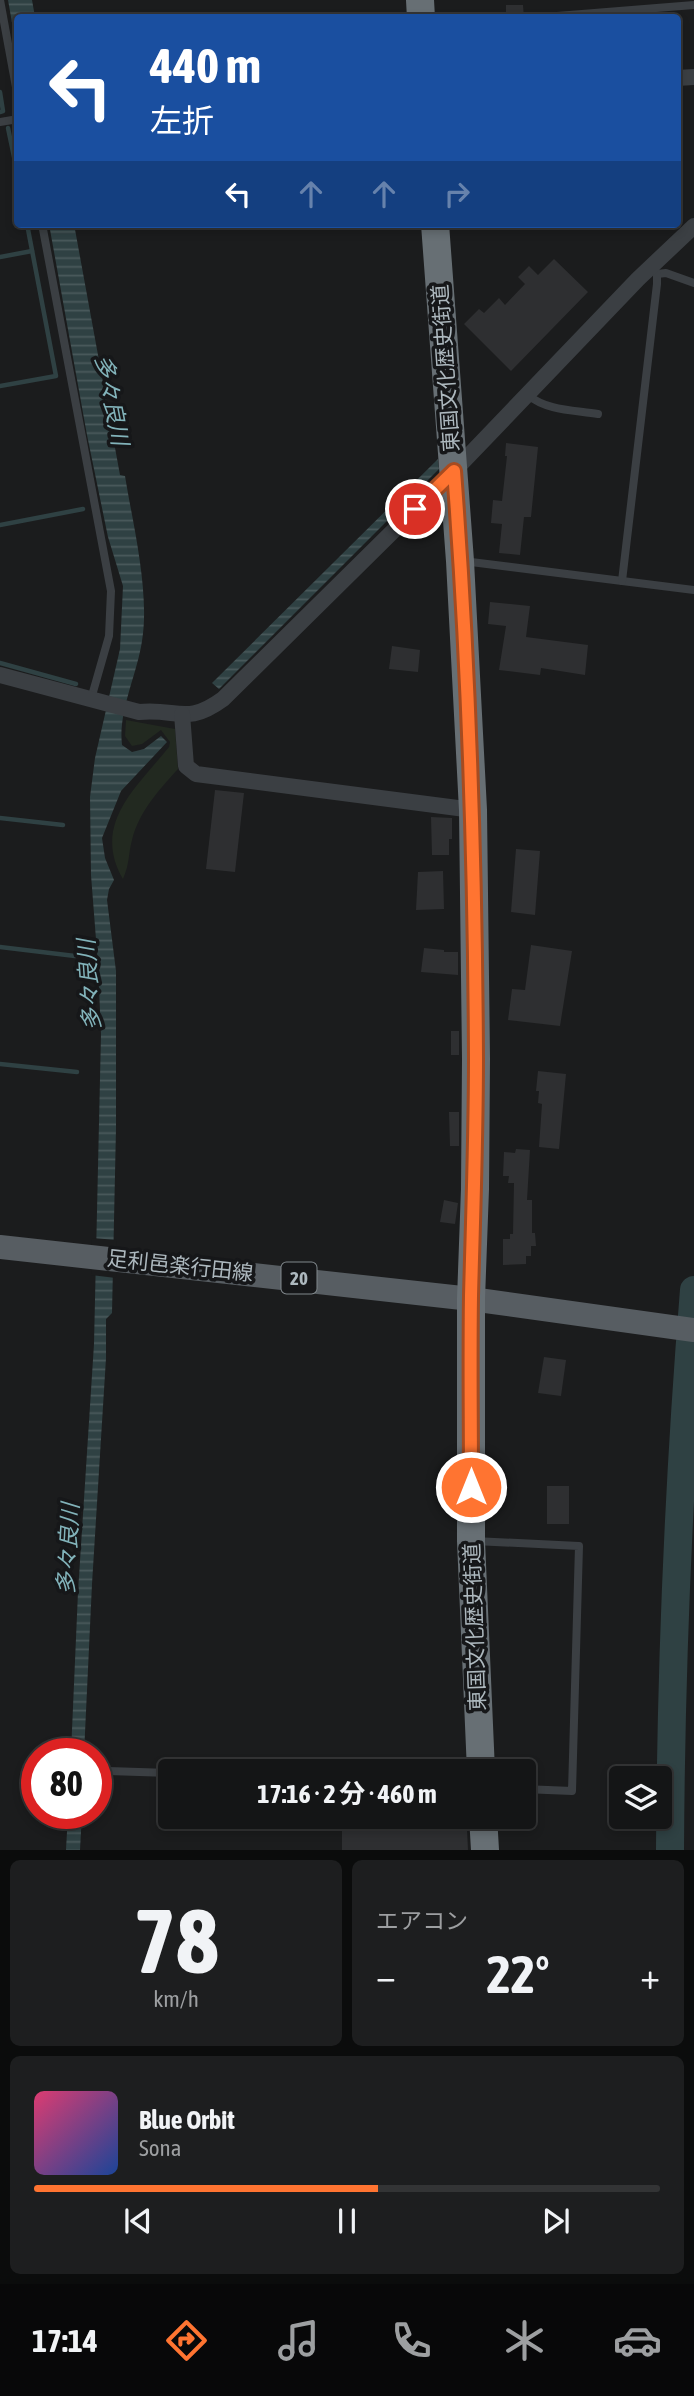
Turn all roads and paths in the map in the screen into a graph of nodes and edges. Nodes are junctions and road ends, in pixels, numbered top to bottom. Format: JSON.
{"nodes":[{"id":1,"x":0,"y":0,"type":"edge"},
{"id":2,"x":694,"y":5,"type":"edge"},
{"id":3,"x":582,"y":14,"type":"edge"},
{"id":4,"x":14,"y":76,"type":"edge"},
{"id":5,"x":694,"y":226,"type":"edge"},
{"id":6,"x":43,"y":228,"type":"edge"},
{"id":7,"x":435,"y":228,"type":"edge"},
{"id":8,"x":655,"y":270,"type":"junction"},
{"id":9,"x":694,"y":283,"type":"edge"},
{"id":10,"x":528,"y":395,"type":"junction"},
{"id":11,"x":598,"y":414,"type":"dead end"},
{"id":12,"x":454,"y":471,"type":"junction"},
{"id":13,"x":460,"y":561,"type":"junction"},
{"id":14,"x":622,"y":581,"type":"junction"},
{"id":15,"x":694,"y":590,"type":"edge"},
{"id":16,"x":0,"y":675,"type":"edge"},
{"id":17,"x":93,"y":700,"type":"junction"},
{"id":18,"x":182,"y":714,"type":"junction"},
{"id":19,"x":473,"y":810,"type":"junction"},
{"id":20,"x":0,"y":1247,"type":"edge"},
{"id":21,"x":471,"y":1299,"type":"junction"},
{"id":22,"x":694,"y":1330,"type":"edge"},
{"id":23,"x":471,"y":1541,"type":"junction"},
{"id":24,"x":480,"y":1759,"type":"edge"},
{"id":25,"x":112,"y":1771,"type":"edge"},
{"id":26,"x":158,"y":1773,"type":"edge"},
{"id":27,"x":536,"y":1790,"type":"edge"},
{"id":28,"x":484,"y":1829,"type":"edge"},
{"id":29,"x":485,"y":1850,"type":"edge"}],
"edges":[{"from":1,"to":4,"type":"lane"},
{"from":2,"to":3,"type":"lane"},
{"from":5,"to":8,"type":"street"},
{"from":6,"to":17,"type":"lane"},
{"from":7,"to":12,"type":"highway","name":"東国文化歴史街道"},
{"from":8,"to":9,"type":"lane"},
{"from":8,"to":10,"type":"street"},
{"from":8,"to":14,"type":"lane"},
{"from":10,"to":11,"type":"lane"},
{"from":10,"to":12,"type":"street"},
{"from":12,"to":13,"type":"highway","name":"東国文化歴史街道"},
{"from":12,"to":18,"type":"street"},
{"from":13,"to":14,"type":"lane"},
{"from":13,"to":19,"type":"highway","name":"東国文化歴史街道"},
{"from":14,"to":15,"type":"lane"},
{"from":16,"to":17,"type":"street"},
{"from":17,"to":18,"type":"street"},
{"from":18,"to":19,"type":"street"},
{"from":19,"to":21,"type":"highway","name":"東国文化歴史街道"},
{"from":20,"to":21,"type":"main road","name":"足利邑楽行田線","number":"20"},
{"from":21,"to":22,"type":"main road","name":"足利邑楽行田線","number":"20"},
{"from":21,"to":23,"type":"highway","name":"東国文化歴史街道"},
{"from":23,"to":24,"type":"highway","name":"東国文化歴史街道"},
{"from":23,"to":27,"type":"lane"},
{"from":25,"to":26,"type":"lane"},
{"from":28,"to":29,"type":"highway"}]}
